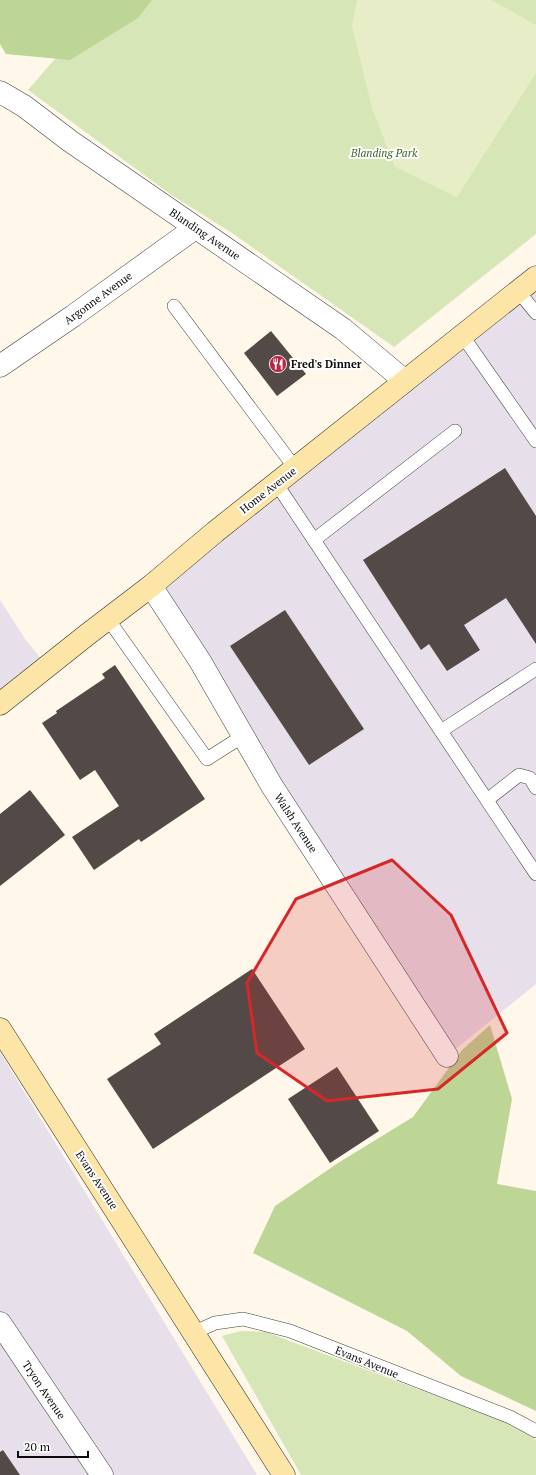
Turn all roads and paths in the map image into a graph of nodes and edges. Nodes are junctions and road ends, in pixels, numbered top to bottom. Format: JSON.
{"nodes":[{"id":1,"x":0,"y":92,"type":"edge"},
{"id":2,"x":195,"y":228,"type":"junction"},
{"id":3,"x":536,"y":277,"type":"edge"},
{"id":4,"x":518,"y":291,"type":"junction"},
{"id":5,"x":174,"y":306,"type":"dead end"},
{"id":6,"x":536,"y":313,"type":"edge"},
{"id":7,"x":462,"y":336,"type":"junction"},
{"id":8,"x":0,"y":366,"type":"edge"},
{"id":9,"x":405,"y":381,"type":"junction"},
{"id":10,"x":455,"y":431,"type":"dead end"},
{"id":11,"x":536,"y":441,"type":"edge"},
{"id":12,"x":295,"y":468,"type":"junction"},
{"id":13,"x":276,"y":483,"type":"junction"},
{"id":14,"x":314,"y":540,"type":"junction"},
{"id":15,"x":151,"y":586,"type":"junction"},
{"id":16,"x":108,"y":619,"type":"junction"},
{"id":17,"x":536,"y":669,"type":"edge"},
{"id":18,"x":0,"y":704,"type":"edge"},
{"id":19,"x":441,"y":731,"type":"junction"},
{"id":20,"x":243,"y":736,"type":"junction"},
{"id":21,"x":536,"y":788,"type":"edge"},
{"id":22,"x":487,"y":800,"type":"junction"},
{"id":23,"x":536,"y":874,"type":"edge"},
{"id":24,"x":0,"y":1028,"type":"edge"},
{"id":25,"x":447,"y":1056,"type":"dead end"},
{"id":26,"x":0,"y":1323,"type":"edge"},
{"id":27,"x":195,"y":1332,"type":"junction"},
{"id":28,"x":536,"y":1431,"type":"edge"},
{"id":29,"x":102,"y":1475,"type":"edge"},
{"id":30,"x":284,"y":1475,"type":"edge"}],
"edges":[{"from":1,"to":2,"type":"street","name":"Blanding Avenue"},
{"from":2,"to":8,"type":"street","name":"Argonne Avenue"},
{"from":2,"to":9,"type":"street","name":"Blanding Avenue"},
{"from":3,"to":4,"type":"street","name":"Home Avenue"},
{"from":4,"to":6,"type":"lane"},
{"from":4,"to":7,"type":"street","name":"Home Avenue"},
{"from":5,"to":12,"type":"lane"},
{"from":7,"to":9,"type":"street","name":"Home Avenue"},
{"from":7,"to":11,"type":"lane"},
{"from":9,"to":12,"type":"street","name":"Home Avenue"},
{"from":10,"to":14,"type":"lane"},
{"from":12,"to":13,"type":"street","name":"Home Avenue"},
{"from":13,"to":14,"type":"lane"},
{"from":13,"to":15,"type":"street","name":"Home Avenue"},
{"from":14,"to":19,"type":"lane"},
{"from":15,"to":16,"type":"street","name":"Home Avenue"},
{"from":15,"to":20,"type":"street","name":"Walsh Avenue"},
{"from":16,"to":18,"type":"street","name":"Home Avenue"},
{"from":16,"to":20,"type":"lane"},
{"from":17,"to":19,"type":"lane"},
{"from":19,"to":22,"type":"lane"},
{"from":20,"to":25,"type":"street","name":"Walsh Avenue"},
{"from":21,"to":22,"type":"lane"},
{"from":22,"to":23,"type":"lane"},
{"from":24,"to":27,"type":"street","name":"Evans Avenue"},
{"from":26,"to":29,"type":"street","name":"Tryon Avenue"},
{"from":27,"to":28,"type":"lane","name":"Evans Avenue"},
{"from":27,"to":30,"type":"street","name":"Evans Avenue"}]}
